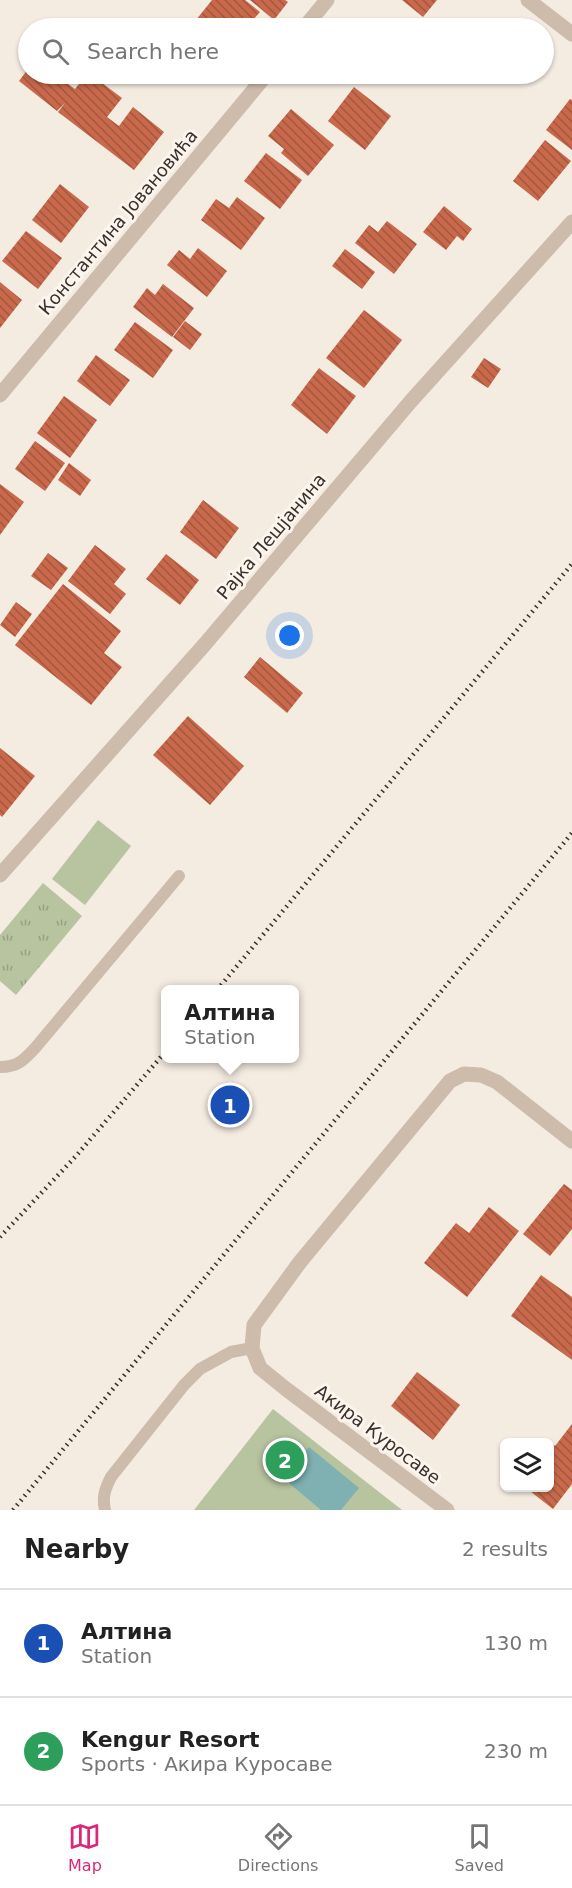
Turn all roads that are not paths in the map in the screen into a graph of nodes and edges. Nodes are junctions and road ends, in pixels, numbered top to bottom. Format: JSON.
{"nodes":[{"id":1,"x":327,"y":0,"type":"edge"},
{"id":2,"x":528,"y":0,"type":"edge"},
{"id":3,"x":312,"y":18,"type":"edge"},
{"id":4,"x":551,"y":18,"type":"edge"},
{"id":5,"x":554,"y":20,"type":"edge"},
{"id":6,"x":572,"y":34,"type":"edge"},
{"id":7,"x":259,"y":84,"type":"edge"},
{"id":8,"x":572,"y":222,"type":"edge"},
{"id":9,"x":0,"y":395,"type":"edge"},
{"id":10,"x":0,"y":875,"type":"edge"},
{"id":11,"x":179,"y":876,"type":"dead end"},
{"id":12,"x":0,"y":1067,"type":"edge"},
{"id":13,"x":572,"y":1141,"type":"edge"},
{"id":14,"x":252,"y":1348,"type":"junction"},
{"id":15,"x":105,"y":1510,"type":"edge"},
{"id":16,"x":447,"y":1510,"type":"edge"}],
"edges":[{"from":1,"to":3,"type":"street"},
{"from":2,"to":4,"type":"street"},
{"from":5,"to":6,"type":"street"},
{"from":7,"to":9,"type":"street","name":"Константина Јовановића"},
{"from":8,"to":10,"type":"street","name":"Рајка Лешјанина"},
{"from":11,"to":12,"type":"lane"},
{"from":13,"to":14,"type":"street"},
{"from":14,"to":15,"type":"lane"},
{"from":14,"to":16,"type":"street","name":"Акира Куросаве"}]}
